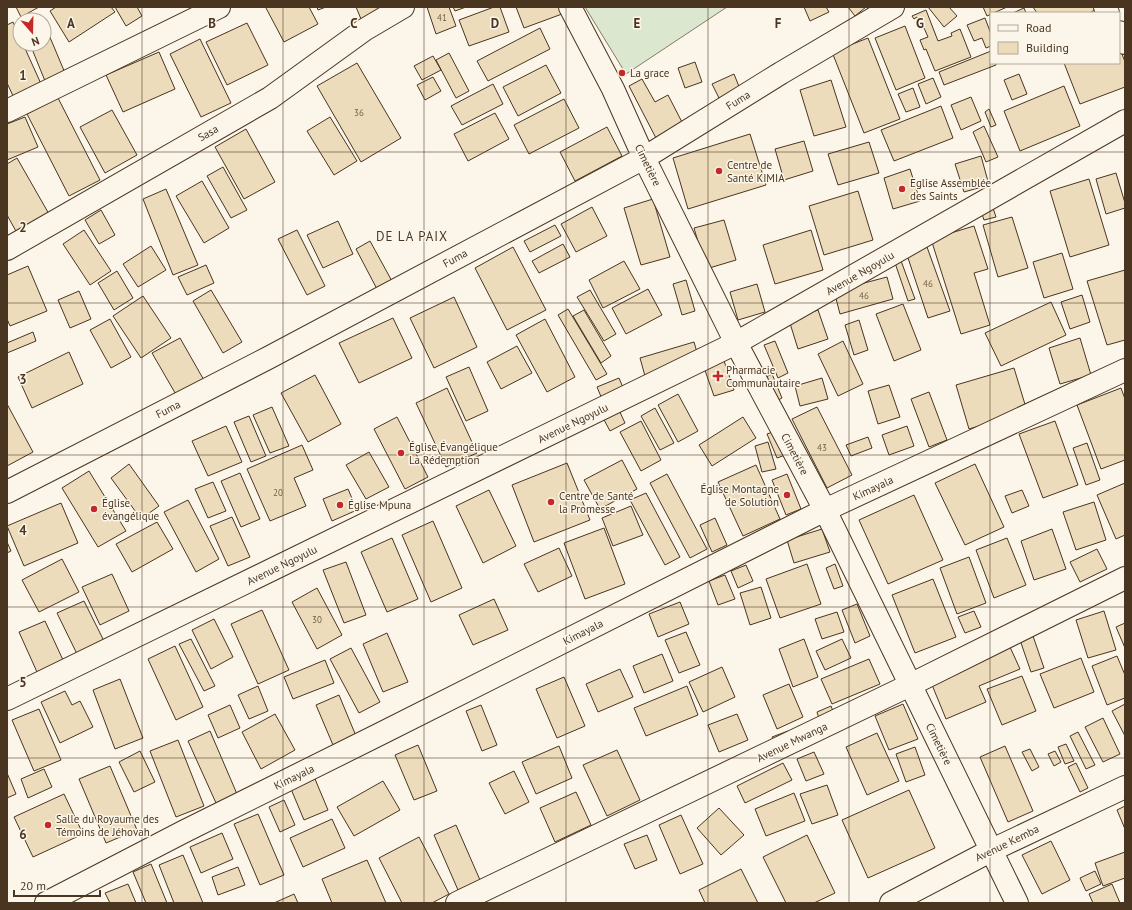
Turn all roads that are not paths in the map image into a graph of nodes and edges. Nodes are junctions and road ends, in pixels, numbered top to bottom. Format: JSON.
{"nodes":[{"id":1,"x":218,"y":7,"type":"edge"},
{"id":2,"x":403,"y":7,"type":"edge"},
{"id":3,"x":570,"y":7,"type":"edge"},
{"id":4,"x":893,"y":7,"type":"edge"},
{"id":5,"x":1120,"y":34,"type":"edge"},
{"id":6,"x":1125,"y":43,"type":"edge"},
{"id":7,"x":7,"y":111,"type":"edge"},
{"id":8,"x":1125,"y":121,"type":"edge"},
{"id":9,"x":644,"y":158,"type":"junction"},
{"id":10,"x":7,"y":249,"type":"edge"},
{"id":11,"x":736,"y":343,"type":"junction"},
{"id":12,"x":1125,"y":370,"type":"edge"},
{"id":13,"x":7,"y":492,"type":"edge"},
{"id":14,"x":825,"y":510,"type":"junction"},
{"id":15,"x":1125,"y":578,"type":"edge"},
{"id":16,"x":910,"y":686,"type":"junction"},
{"id":17,"x":7,"y":699,"type":"edge"},
{"id":18,"x":1125,"y":787,"type":"edge"},
{"id":19,"x":992,"y":850,"type":"junction"},
{"id":20,"x":46,"y":903,"type":"edge"},
{"id":21,"x":457,"y":903,"type":"edge"},
{"id":22,"x":891,"y":903,"type":"edge"},
{"id":23,"x":1017,"y":903,"type":"edge"}],
"edges":[{"from":1,"to":7,"type":"street"},
{"from":2,"to":10,"type":"street","name":"Sasa"},
{"from":3,"to":9,"type":"street","name":"Cimetière"},
{"from":4,"to":9,"type":"street","name":"Fuma"},
{"from":5,"to":6,"type":"street"},
{"from":8,"to":11,"type":"street","name":"Avenue Ngoyulu"},
{"from":9,"to":11,"type":"street","name":"Cimetière"},
{"from":9,"to":13,"type":"street","name":"Fuma"},
{"from":11,"to":14,"type":"street","name":"Cimetière"},
{"from":11,"to":17,"type":"street","name":"Avenue Ngoyulu"},
{"from":12,"to":14,"type":"street","name":"Kimayala"},
{"from":14,"to":16,"type":"street","name":"Cimetière"},
{"from":14,"to":20,"type":"street","name":"Kimayala"},
{"from":15,"to":16,"type":"street","name":"Avenue Mwanga"},
{"from":16,"to":19,"type":"street","name":"Cimetière"},
{"from":16,"to":21,"type":"street","name":"Avenue Mwanga"},
{"from":18,"to":19,"type":"street","name":"Avenue Kemba"},
{"from":19,"to":22,"type":"street","name":"Avenue Kemba"},
{"from":19,"to":23,"type":"street","name":"Cimetière"}]}
